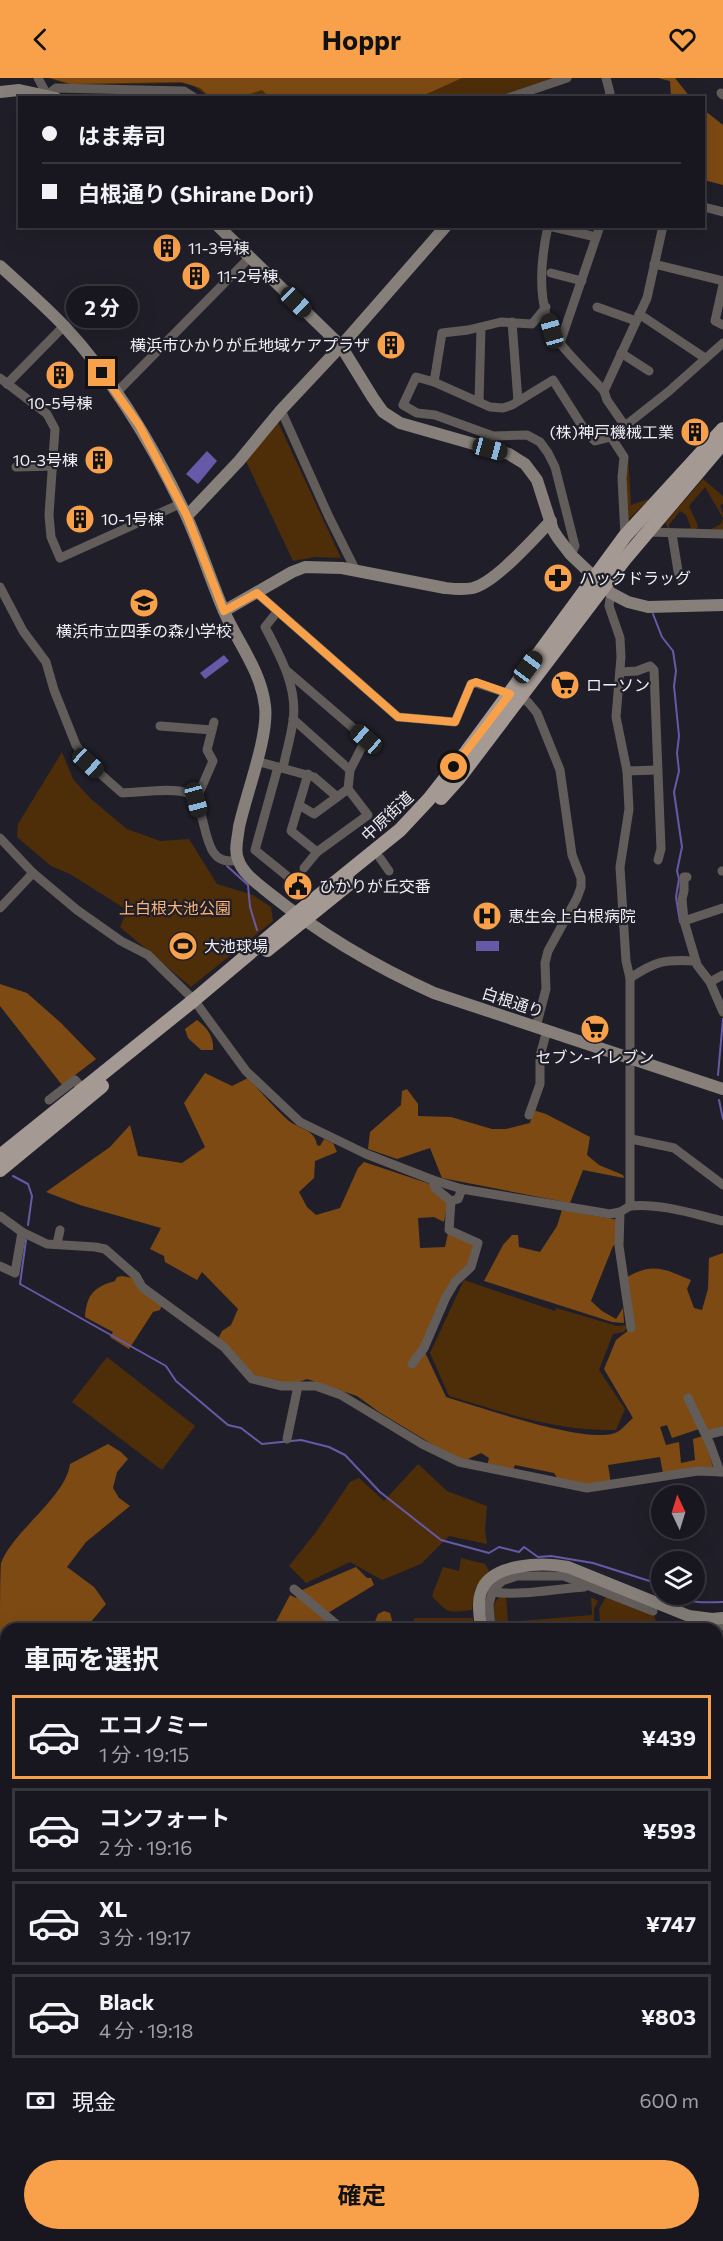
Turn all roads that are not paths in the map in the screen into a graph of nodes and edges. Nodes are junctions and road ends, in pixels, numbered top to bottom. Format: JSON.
{"nodes":[{"id":1,"x":38,"y":78,"type":"edge"},
{"id":2,"x":567,"y":78,"type":"edge"},
{"id":3,"x":606,"y":78,"type":"edge"},
{"id":4,"x":0,"y":92,"type":"edge"},
{"id":5,"x":52,"y":96,"type":"edge"},
{"id":6,"x":192,"y":96,"type":"edge"},
{"id":7,"x":514,"y":96,"type":"edge"},
{"id":8,"x":609,"y":96,"type":"edge"},
{"id":9,"x":705,"y":207,"type":"edge"},
{"id":10,"x":723,"y":212,"type":"edge"},
{"id":11,"x":220,"y":228,"type":"edge"},
{"id":12,"x":444,"y":228,"type":"edge"},
{"id":13,"x":548,"y":228,"type":"edge"},
{"id":14,"x":557,"y":228,"type":"edge"},
{"id":15,"x":599,"y":228,"type":"edge"},
{"id":16,"x":663,"y":228,"type":"edge"},
{"id":17,"x":596,"y":237,"type":"junction"},
{"id":18,"x":250,"y":257,"type":"junction"},
{"id":19,"x":654,"y":264,"type":"junction"},
{"id":20,"x":0,"y":266,"type":"edge"},
{"id":21,"x":551,"y":273,"type":"dead end"},
{"id":22,"x":582,"y":281,"type":"junction"},
{"id":23,"x":723,"y":283,"type":"edge"},
{"id":24,"x":546,"y":307,"type":"junction"},
{"id":25,"x":596,"y":307,"type":"dead end"},
{"id":26,"x":637,"y":317,"type":"junction"},
{"id":27,"x":512,"y":322,"type":"junction"},
{"id":28,"x":723,"y":325,"type":"edge"},
{"id":29,"x":64,"y":326,"type":"junction"},
{"id":30,"x":481,"y":328,"type":"junction"},
{"id":31,"x":723,"y":342,"type":"edge"},
{"id":32,"x":560,"y":343,"type":"junction"},
{"id":33,"x":341,"y":346,"type":"junction"},
{"id":34,"x":621,"y":353,"type":"junction"},
{"id":35,"x":705,"y":358,"type":"junction"},
{"id":36,"x":649,"y":371,"type":"dead end"},
{"id":37,"x":3,"y":381,"type":"edge"},
{"id":38,"x":434,"y":382,"type":"junction"},
{"id":39,"x":604,"y":391,"type":"junction"},
{"id":40,"x":116,"y":393,"type":"junction"},
{"id":41,"x":518,"y":401,"type":"junction"},
{"id":42,"x":479,"y":402,"type":"junction"},
{"id":43,"x":281,"y":410,"type":"junction"},
{"id":44,"x":625,"y":426,"type":"junction"},
{"id":45,"x":723,"y":429,"type":"edge"},
{"id":46,"x":611,"y":437,"type":"junction"},
{"id":47,"x":723,"y":443,"type":"edge"},
{"id":48,"x":54,"y":466,"type":"junction"},
{"id":49,"x":16,"y":467,"type":"dead end"},
{"id":50,"x":180,"y":504,"type":"junction"},
{"id":51,"x":187,"y":516,"type":"junction"},
{"id":52,"x":551,"y":521,"type":"junction"},
{"id":53,"x":646,"y":532,"type":"junction"},
{"id":54,"x":672,"y":534,"type":"junction"},
{"id":55,"x":723,"y":534,"type":"edge"},
{"id":56,"x":625,"y":536,"type":"junction"},
{"id":57,"x":571,"y":555,"type":"junction"},
{"id":58,"x":356,"y":571,"type":"junction"},
{"id":59,"x":679,"y":577,"type":"dead end"},
{"id":60,"x":604,"y":586,"type":"junction"},
{"id":61,"x":0,"y":587,"type":"edge"},
{"id":62,"x":257,"y":593,"type":"junction"},
{"id":63,"x":723,"y":605,"type":"edge"},
{"id":64,"x":224,"y":611,"type":"junction"},
{"id":65,"x":277,"y":612,"type":"junction"},
{"id":66,"x":288,"y":671,"type":"junction"},
{"id":67,"x":620,"y":672,"type":"junction"},
{"id":68,"x":514,"y":695,"type":"junction"},
{"id":69,"x":293,"y":719,"type":"junction"},
{"id":70,"x":160,"y":726,"type":"dead end"},
{"id":71,"x":256,"y":761,"type":"junction"},
{"id":72,"x":280,"y":767,"type":"junction"},
{"id":73,"x":350,"y":770,"type":"junction"},
{"id":74,"x":657,"y":770,"type":"junction"},
{"id":75,"x":627,"y":771,"type":"junction"},
{"id":76,"x":308,"y":774,"type":"junction"},
{"id":77,"x":348,"y":789,"type":"junction"},
{"id":78,"x":336,"y":796,"type":"junction"},
{"id":79,"x":196,"y":800,"type":"junction"},
{"id":80,"x":299,"y":805,"type":"junction"},
{"id":81,"x":0,"y":838,"type":"edge"},
{"id":82,"x":255,"y":850,"type":"junction"},
{"id":83,"x":317,"y":852,"type":"junction"},
{"id":84,"x":237,"y":854,"type":"junction"},
{"id":85,"x":380,"y":858,"type":"junction"},
{"id":86,"x":658,"y":860,"type":"dead end"},
{"id":87,"x":304,"y":868,"type":"dead end"},
{"id":88,"x":389,"y":871,"type":"dead end"},
{"id":89,"x":33,"y":873,"type":"junction"},
{"id":90,"x":687,"y":876,"type":"dead end"},
{"id":91,"x":292,"y":880,"type":"dead end"},
{"id":92,"x":0,"y":908,"type":"edge"},
{"id":93,"x":723,"y":908,"type":"edge"},
{"id":94,"x":300,"y":917,"type":"junction"},
{"id":95,"x":684,"y":921,"type":"junction"},
{"id":96,"x":696,"y":961,"type":"junction"},
{"id":97,"x":723,"y":975,"type":"edge"},
{"id":98,"x":630,"y":978,"type":"junction"},
{"id":99,"x":710,"y":982,"type":"junction"},
{"id":100,"x":196,"y":1004,"type":"junction"},
{"id":101,"x":723,"y":1012,"type":"edge"},
{"id":102,"x":542,"y":1028,"type":"junction"},
{"id":103,"x":631,"y":1059,"type":"junction"},
{"id":104,"x":83,"y":1089,"type":"junction"},
{"id":105,"x":723,"y":1089,"type":"edge"},
{"id":106,"x":49,"y":1100,"type":"dead end"},
{"id":107,"x":529,"y":1115,"type":"dead end"},
{"id":108,"x":631,"y":1139,"type":"junction"},
{"id":109,"x":0,"y":1156,"type":"edge"},
{"id":110,"x":0,"y":1170,"type":"edge"},
{"id":111,"x":433,"y":1180,"type":"junction"},
{"id":112,"x":723,"y":1185,"type":"edge"},
{"id":113,"x":462,"y":1189,"type":"junction"},
{"id":114,"x":451,"y":1201,"type":"junction"},
{"id":115,"x":630,"y":1206,"type":"junction"},
{"id":116,"x":620,"y":1212,"type":"junction"},
{"id":117,"x":0,"y":1216,"type":"edge"},
{"id":118,"x":723,"y":1221,"type":"edge"},
{"id":119,"x":60,"y":1230,"type":"dead end"},
{"id":120,"x":22,"y":1232,"type":"junction"},
{"id":121,"x":57,"y":1244,"type":"junction"},
{"id":122,"x":0,"y":1266,"type":"edge"},
{"id":123,"x":631,"y":1328,"type":"dead end"},
{"id":124,"x":412,"y":1364,"type":"dead end"},
{"id":125,"x":298,"y":1386,"type":"junction"},
{"id":126,"x":687,"y":1398,"type":"dead end"},
{"id":127,"x":723,"y":1431,"type":"edge"},
{"id":128,"x":706,"y":1435,"type":"junction"},
{"id":129,"x":287,"y":1439,"type":"dead end"},
{"id":130,"x":722,"y":1472,"type":"edge"},
{"id":131,"x":587,"y":1584,"type":"junction"},
{"id":132,"x":294,"y":1589,"type":"dead end"},
{"id":133,"x":492,"y":1592,"type":"junction"},
{"id":134,"x":653,"y":1611,"type":"dead end"},
{"id":135,"x":723,"y":1618,"type":"edge"},
{"id":136,"x":335,"y":1623,"type":"edge"},
{"id":137,"x":481,"y":1623,"type":"edge"},
{"id":138,"x":490,"y":1623,"type":"edge"}],
"edges":[{"from":1,"to":5,"type":"street"},
{"from":2,"to":7,"type":"street"},
{"from":3,"to":8,"type":"street"},
{"from":4,"to":5,"type":"street"},
{"from":5,"to":6,"type":"street"},
{"from":9,"to":10,"type":"street"},
{"from":11,"to":18,"type":"street"},
{"from":12,"to":33,"type":"street"},
{"from":13,"to":24,"type":"street"},
{"from":14,"to":17,"type":"street"},
{"from":15,"to":17,"type":"street"},
{"from":16,"to":19,"type":"street"},
{"from":17,"to":22,"type":"street"},
{"from":18,"to":33,"type":"street"},
{"from":18,"to":40,"type":"street"},
{"from":19,"to":23,"type":"street"},
{"from":19,"to":26,"type":"street"},
{"from":20,"to":29,"type":"street"},
{"from":21,"to":22,"type":"street"},
{"from":22,"to":32,"type":"street"},
{"from":23,"to":28,"type":"street"},
{"from":24,"to":27,"type":"street"},
{"from":24,"to":32,"type":"street"},
{"from":25,"to":26,"type":"street"},
{"from":26,"to":34,"type":"street"},
{"from":26,"to":35,"type":"street"},
{"from":27,"to":30,"type":"street"},
{"from":27,"to":41,"type":"street"},
{"from":29,"to":37,"type":"street"},
{"from":29,"to":40,"type":"street"},
{"from":30,"to":38,"type":"street"},
{"from":30,"to":42,"type":"street"},
{"from":31,"to":35,"type":"street"},
{"from":32,"to":39,"type":"street"},
{"from":33,"to":43,"type":"street"},
{"from":33,"to":52,"type":"street"},
{"from":34,"to":36,"type":"street"},
{"from":34,"to":39,"type":"street"},
{"from":35,"to":44,"type":"street"},
{"from":37,"to":48,"type":"street"},
{"from":38,"to":42,"type":"street"},
{"from":38,"to":57,"type":"street"},
{"from":39,"to":44,"type":"street"},
{"from":40,"to":50,"type":"street"},
{"from":41,"to":42,"type":"street"},
{"from":41,"to":46,"type":"street"},
{"from":43,"to":51,"type":"street"},
{"from":43,"to":58,"type":"street"},
{"from":44,"to":46,"type":"street"},
{"from":45,"to":56,"type":"main road","name":"中原街道"},
{"from":46,"to":56,"type":"street"},
{"from":47,"to":53,"type":"main road","name":"中原街道"},
{"from":48,"to":49,"type":"street"},
{"from":48,"to":50,"type":"street"},
{"from":50,"to":51,"type":"street"},
{"from":51,"to":64,"type":"street"},
{"from":52,"to":57,"type":"street"},
{"from":52,"to":58,"type":"street"},
{"from":53,"to":54,"type":"street"},
{"from":53,"to":60,"type":"main road","name":"中原街道"},
{"from":54,"to":55,"type":"street"},
{"from":54,"to":59,"type":"street"},
{"from":56,"to":60,"type":"main road","name":"中原街道"},
{"from":57,"to":60,"type":"street"},
{"from":58,"to":62,"type":"street"},
{"from":60,"to":63,"type":"street"},
{"from":60,"to":67,"type":"street"},
{"from":60,"to":68,"type":"main road","name":"中原街道"},
{"from":61,"to":79,"type":"street"},
{"from":62,"to":64,"type":"street"},
{"from":62,"to":65,"type":"street"},
{"from":64,"to":71,"type":"street"},
{"from":65,"to":66,"type":"street"},
{"from":65,"to":68,"type":"street"},
{"from":66,"to":69,"type":"street"},
{"from":66,"to":73,"type":"street"},
{"from":67,"to":74,"type":"street"},
{"from":67,"to":75,"type":"street"},
{"from":68,"to":85,"type":"main road","name":"中原街道"},
{"from":68,"to":94,"type":"main road","name":"中原街道"},
{"from":68,"to":102,"type":"street"},
{"from":69,"to":72,"type":"street"},
{"from":69,"to":73,"type":"street"},
{"from":70,"to":79,"type":"street"},
{"from":71,"to":72,"type":"street"},
{"from":71,"to":84,"type":"street"},
{"from":72,"to":76,"type":"street"},
{"from":72,"to":82,"type":"street"},
{"from":73,"to":77,"type":"street"},
{"from":74,"to":75,"type":"street"},
{"from":74,"to":86,"type":"street"},
{"from":75,"to":98,"type":"street"},
{"from":76,"to":78,"type":"street"},
{"from":76,"to":80,"type":"street"},
{"from":77,"to":78,"type":"street"},
{"from":77,"to":83,"type":"street"},
{"from":78,"to":80,"type":"street"},
{"from":79,"to":84,"type":"street"},
{"from":80,"to":83,"type":"street"},
{"from":81,"to":89,"type":"street"},
{"from":82,"to":84,"type":"street"},
{"from":82,"to":91,"type":"street"},
{"from":83,"to":87,"type":"street"},
{"from":84,"to":94,"type":"street","name":"白根通り"},
{"from":85,"to":88,"type":"street"},
{"from":85,"to":94,"type":"main road","name":"中原街道"},
{"from":89,"to":92,"type":"street"},
{"from":89,"to":100,"type":"street"},
{"from":90,"to":95,"type":"street"},
{"from":93,"to":95,"type":"street"},
{"from":94,"to":100,"type":"main road","name":"中原街道"},
{"from":94,"to":102,"type":"street","name":"白根通り"},
{"from":95,"to":96,"type":"street"},
{"from":96,"to":98,"type":"street"},
{"from":96,"to":99,"type":"street"},
{"from":97,"to":99,"type":"street"},
{"from":98,"to":103,"type":"street"},
{"from":99,"to":101,"type":"street"},
{"from":100,"to":104,"type":"main road","name":"中原街道"},
{"from":100,"to":110,"type":"main road","name":"中原街道"},
{"from":100,"to":111,"type":"street"},
{"from":102,"to":103,"type":"street","name":"白根通り"},
{"from":102,"to":107,"type":"street"},
{"from":103,"to":105,"type":"street","name":"白根通り"},
{"from":103,"to":108,"type":"street"},
{"from":104,"to":106,"type":"street"},
{"from":104,"to":109,"type":"main road","name":"中原街道"},
{"from":108,"to":112,"type":"street"},
{"from":108,"to":115,"type":"street"},
{"from":111,"to":113,"type":"street"},
{"from":111,"to":114,"type":"street"},
{"from":113,"to":114,"type":"street"},
{"from":113,"to":116,"type":"street"},
{"from":114,"to":124,"type":"street"},
{"from":115,"to":116,"type":"street"},
{"from":115,"to":118,"type":"street"},
{"from":116,"to":123,"type":"street"},
{"from":117,"to":120,"type":"street"},
{"from":119,"to":121,"type":"street"},
{"from":120,"to":121,"type":"street"},
{"from":120,"to":122,"type":"street"},
{"from":121,"to":125,"type":"street"},
{"from":125,"to":129,"type":"street"},
{"from":125,"to":130,"type":"street"},
{"from":126,"to":128,"type":"street"},
{"from":127,"to":128,"type":"street"},
{"from":128,"to":130,"type":"street"},
{"from":131,"to":133,"type":"street"},
{"from":131,"to":133,"type":"street"},
{"from":131,"to":134,"type":"street"},
{"from":132,"to":136,"type":"street"},
{"from":133,"to":138,"type":"street"},
{"from":135,"to":137,"type":"street"}]}
